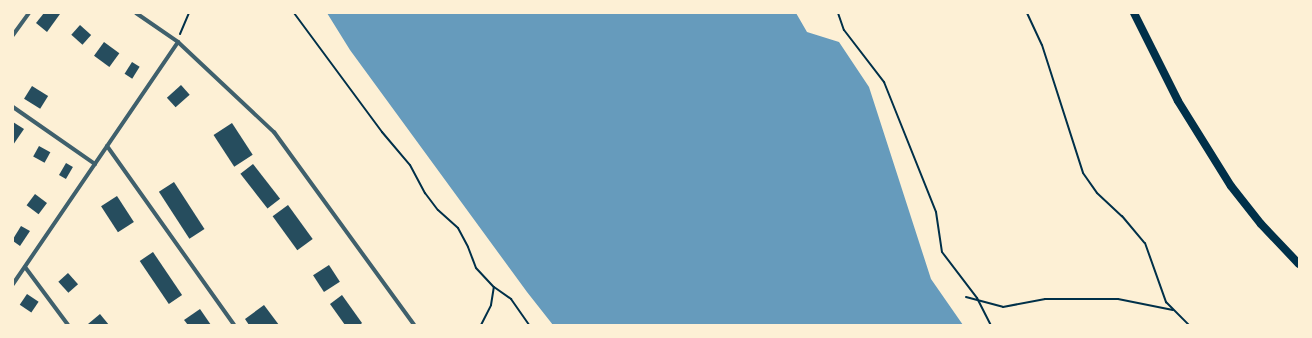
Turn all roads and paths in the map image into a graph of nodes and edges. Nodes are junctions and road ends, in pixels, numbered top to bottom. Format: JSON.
{"nodes":[{"id":1,"x":29,"y":13,"type":"edge"},
{"id":2,"x":136,"y":13,"type":"edge"},
{"id":3,"x":189,"y":13,"type":"edge"},
{"id":4,"x":294,"y":13,"type":"edge"},
{"id":5,"x":838,"y":13,"type":"edge"},
{"id":6,"x":1026,"y":13,"type":"edge"},
{"id":7,"x":1134,"y":13,"type":"edge"},
{"id":8,"x":13,"y":36,"type":"edge"},
{"id":9,"x":178,"y":42,"type":"junction"},
{"id":10,"x":13,"y":107,"type":"edge"},
{"id":11,"x":107,"y":146,"type":"junction"},
{"id":12,"x":95,"y":164,"type":"junction"},
{"id":13,"x":1299,"y":264,"type":"edge"},
{"id":14,"x":25,"y":267,"type":"junction"},
{"id":15,"x":13,"y":284,"type":"edge"},
{"id":16,"x":494,"y":287,"type":"junction"},
{"id":17,"x":966,"y":298,"type":"dead end"},
{"id":18,"x":978,"y":301,"type":"junction"},
{"id":19,"x":1174,"y":310,"type":"junction"},
{"id":20,"x":68,"y":325,"type":"edge"},
{"id":21,"x":234,"y":325,"type":"edge"},
{"id":22,"x":414,"y":325,"type":"edge"},
{"id":23,"x":481,"y":325,"type":"edge"},
{"id":24,"x":529,"y":325,"type":"edge"},
{"id":25,"x":991,"y":325,"type":"edge"},
{"id":26,"x":1189,"y":325,"type":"edge"}],
"edges":[{"from":1,"to":8,"type":"street"},
{"from":2,"to":9,"type":"street"},
{"from":3,"to":9,"type":"path"},
{"from":4,"to":16,"type":"path"},
{"from":5,"to":18,"type":"path"},
{"from":6,"to":19,"type":"path"},
{"from":7,"to":13,"type":"main road"},
{"from":9,"to":11,"type":"street"},
{"from":9,"to":22,"type":"street"},
{"from":10,"to":12,"type":"street"},
{"from":11,"to":12,"type":"street"},
{"from":11,"to":21,"type":"street"},
{"from":12,"to":14,"type":"street"},
{"from":14,"to":15,"type":"street"},
{"from":14,"to":20,"type":"street"},
{"from":16,"to":23,"type":"path"},
{"from":16,"to":24,"type":"path"},
{"from":17,"to":18,"type":"path"},
{"from":18,"to":19,"type":"path"},
{"from":18,"to":25,"type":"path"},
{"from":19,"to":26,"type":"path"}]}
